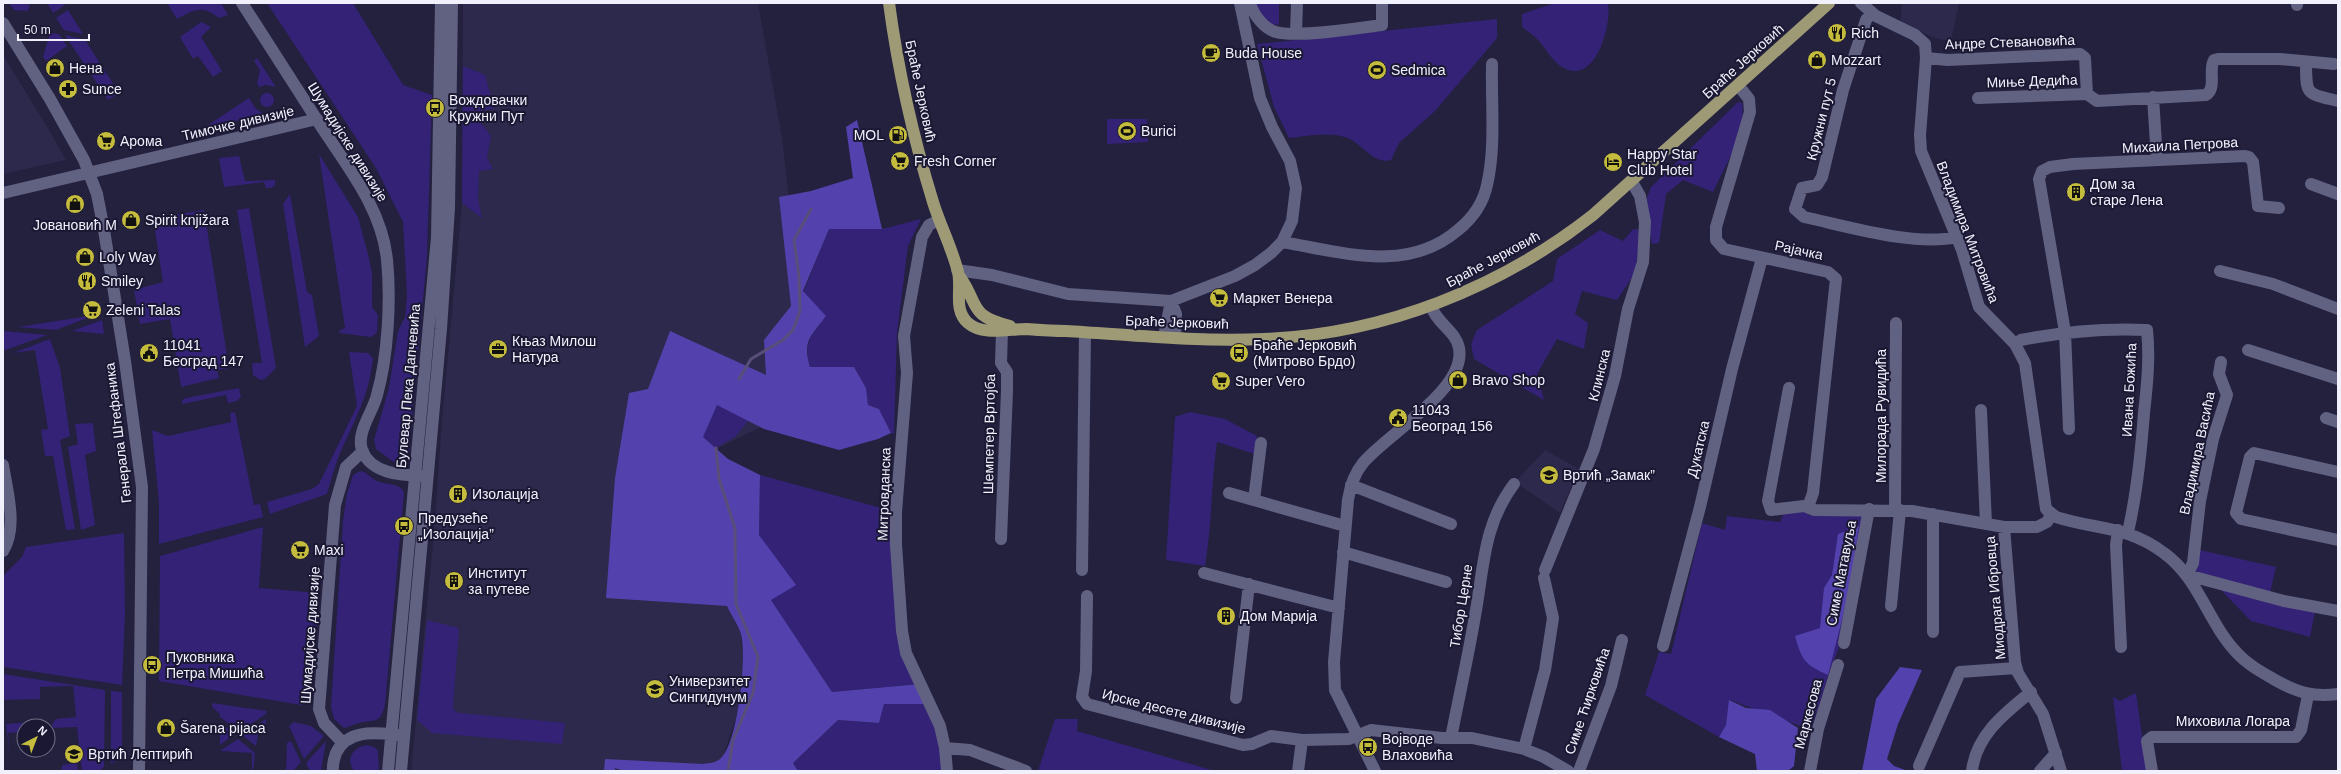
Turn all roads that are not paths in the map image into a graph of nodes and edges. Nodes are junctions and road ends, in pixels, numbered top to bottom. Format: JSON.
{"nodes":[{"id":1,"x":242,"y":3,"type":"edge"},
{"id":2,"x":441,"y":3,"type":"edge"},
{"id":3,"x":452,"y":3,"type":"edge"},
{"id":4,"x":889,"y":3,"type":"edge"},
{"id":5,"x":1240,"y":3,"type":"edge"},
{"id":6,"x":1250,"y":3,"type":"edge"},
{"id":7,"x":1297,"y":3,"type":"edge"},
{"id":8,"x":1382,"y":3,"type":"edge"},
{"id":9,"x":1830,"y":3,"type":"edge"},
{"id":10,"x":1861,"y":3,"type":"edge"},
{"id":11,"x":1871,"y":13,"type":"junction"},
{"id":12,"x":3,"y":23,"type":"edge"},
{"id":13,"x":1296,"y":33,"type":"junction"},
{"id":14,"x":1926,"y":58,"type":"junction"},
{"id":15,"x":2306,"y":62,"type":"junction"},
{"id":16,"x":1492,"y":64,"type":"dead end"},
{"id":17,"x":2334,"y":64,"type":"dead end"},
{"id":18,"x":1738,"y":85,"type":"junction"},
{"id":19,"x":2087,"y":94,"type":"junction"},
{"id":20,"x":2153,"y":97,"type":"junction"},
{"id":21,"x":1978,"y":98,"type":"dead end"},
{"id":22,"x":2338,"y":101,"type":"edge"},
{"id":23,"x":317,"y":120,"type":"junction"},
{"id":24,"x":2157,"y":160,"type":"junction"},
{"id":25,"x":90,"y":172,"type":"junction"},
{"id":26,"x":1632,"y":182,"type":"junction"},
{"id":27,"x":2311,"y":184,"type":"dead end"},
{"id":28,"x":3,"y":192,"type":"edge"},
{"id":29,"x":2338,"y":194,"type":"edge"},
{"id":30,"x":2279,"y":208,"type":"dead end"},
{"id":31,"x":939,"y":220,"type":"junction"},
{"id":32,"x":1957,"y":237,"type":"junction"},
{"id":33,"x":1282,"y":242,"type":"junction"},
{"id":34,"x":1762,"y":258,"type":"junction"},
{"id":35,"x":2220,"y":272,"type":"dead end"},
{"id":36,"x":958,"y":273,"type":"junction"},
{"id":37,"x":1171,"y":301,"type":"junction"},
{"id":38,"x":1431,"y":306,"type":"junction"},
{"id":39,"x":2338,"y":309,"type":"edge"},
{"id":40,"x":1896,"y":323,"type":"dead end"},
{"id":41,"x":1023,"y":329,"type":"junction"},
{"id":42,"x":1002,"y":331,"type":"junction"},
{"id":43,"x":2064,"y":332,"type":"junction"},
{"id":44,"x":1085,"y":333,"type":"junction"},
{"id":45,"x":1170,"y":338,"type":"junction"},
{"id":46,"x":2015,"y":344,"type":"junction"},
{"id":47,"x":2248,"y":350,"type":"dead end"},
{"id":48,"x":2220,"y":362,"type":"dead end"},
{"id":49,"x":2338,"y":379,"type":"edge"},
{"id":50,"x":1789,"y":388,"type":"dead end"},
{"id":51,"x":1981,"y":410,"type":"dead end"},
{"id":52,"x":2326,"y":418,"type":"dead end"},
{"id":53,"x":2338,"y":422,"type":"edge"},
{"id":54,"x":2069,"y":429,"type":"dead end"},
{"id":55,"x":1261,"y":443,"type":"dead end"},
{"id":56,"x":363,"y":451,"type":"junction"},
{"id":57,"x":3,"y":465,"type":"edge"},
{"id":58,"x":2338,"y":472,"type":"edge"},
{"id":59,"x":415,"y":476,"type":"junction"},
{"id":60,"x":427,"y":477,"type":"junction"},
{"id":61,"x":1514,"y":484,"type":"dead end"},
{"id":62,"x":1351,"y":485,"type":"junction"},
{"id":63,"x":1229,"y":493,"type":"dead end"},
{"id":64,"x":1254,"y":500,"type":"junction"},
{"id":65,"x":1808,"y":507,"type":"junction"},
{"id":66,"x":1869,"y":510,"type":"junction"},
{"id":67,"x":1898,"y":510,"type":"junction"},
{"id":68,"x":1933,"y":514,"type":"junction"},
{"id":69,"x":2051,"y":515,"type":"junction"},
{"id":70,"x":1451,"y":524,"type":"dead end"},
{"id":71,"x":1986,"y":524,"type":"junction"},
{"id":72,"x":1345,"y":526,"type":"junction"},
{"id":73,"x":2004,"y":527,"type":"junction"},
{"id":74,"x":2123,"y":531,"type":"junction"},
{"id":75,"x":1002,"y":538,"type":"dead end"},
{"id":76,"x":2338,"y":540,"type":"edge"},
{"id":77,"x":3,"y":551,"type":"edge"},
{"id":78,"x":1343,"y":552,"type":"junction"},
{"id":79,"x":1082,"y":570,"type":"dead end"},
{"id":80,"x":1204,"y":573,"type":"dead end"},
{"id":81,"x":2187,"y":575,"type":"junction"},
{"id":82,"x":1446,"y":582,"type":"dead end"},
{"id":83,"x":1249,"y":584,"type":"junction"},
{"id":84,"x":1087,"y":596,"type":"dead end"},
{"id":85,"x":1891,"y":606,"type":"dead end"},
{"id":86,"x":1339,"y":608,"type":"junction"},
{"id":87,"x":2338,"y":611,"type":"edge"},
{"id":88,"x":1933,"y":632,"type":"dead end"},
{"id":89,"x":1622,"y":640,"type":"dead end"},
{"id":90,"x":1844,"y":643,"type":"dead end"},
{"id":91,"x":1663,"y":646,"type":"dead end"},
{"id":92,"x":2121,"y":647,"type":"dead end"},
{"id":93,"x":1838,"y":665,"type":"dead end"},
{"id":94,"x":2016,"y":668,"type":"junction"},
{"id":95,"x":2031,"y":692,"type":"junction"},
{"id":96,"x":2338,"y":694,"type":"edge"},
{"id":97,"x":2308,"y":695,"type":"junction"},
{"id":98,"x":1236,"y":698,"type":"dead end"},
{"id":99,"x":392,"y":735,"type":"junction"},
{"id":100,"x":405,"y":736,"type":"junction"},
{"id":101,"x":1358,"y":736,"type":"junction"},
{"id":102,"x":1451,"y":738,"type":"junction"},
{"id":103,"x":1302,"y":740,"type":"junction"},
{"id":104,"x":343,"y":743,"type":"junction"},
{"id":105,"x":945,"y":748,"type":"junction"},
{"id":106,"x":1524,"y":749,"type":"junction"},
{"id":107,"x":2056,"y":754,"type":"junction"},
{"id":108,"x":1919,"y":766,"type":"dead end"},
{"id":109,"x":139,"y":771,"type":"edge"},
{"id":110,"x":333,"y":771,"type":"edge"},
{"id":111,"x":388,"y":771,"type":"edge"},
{"id":112,"x":401,"y":771,"type":"edge"},
{"id":113,"x":947,"y":771,"type":"edge"},
{"id":114,"x":1026,"y":771,"type":"edge"},
{"id":115,"x":1298,"y":771,"type":"edge"},
{"id":116,"x":1375,"y":771,"type":"edge"},
{"id":117,"x":1568,"y":771,"type":"edge"},
{"id":118,"x":1579,"y":771,"type":"edge"},
{"id":119,"x":1810,"y":771,"type":"edge"},
{"id":120,"x":1972,"y":771,"type":"edge"},
{"id":121,"x":2040,"y":771,"type":"edge"},
{"id":122,"x":2061,"y":771,"type":"edge"},
{"id":123,"x":2152,"y":771,"type":"edge"}],
"edges":[{"from":1,"to":23,"type":"street","name":"Шумадијске дивизије"},
{"from":2,"to":59,"type":"street","name":"Булевар Пека Дапчевића"},
{"from":3,"to":60,"type":"street","name":"Булевар Пека Дапчевића"},
{"from":4,"to":31,"type":"main road","name":"Браће Јерковић"},
{"from":5,"to":33,"type":"street"},
{"from":6,"to":13,"type":"street"},
{"from":7,"to":13,"type":"street"},
{"from":8,"to":13,"type":"street"},
{"from":9,"to":18,"type":"main road","name":"Браће Јерковић"},
{"from":10,"to":11,"type":"street","name":"Владимира Митровића"},
{"from":11,"to":14,"type":"street","name":"Владимира Митровића"},
{"from":11,"to":32,"type":"street","name":"Кружни пут 5"},
{"from":12,"to":25,"type":"street","name":"Генерала Штефаника"},
{"from":14,"to":19,"type":"street","name":"Андре Стевановића"},
{"from":14,"to":32,"type":"street","name":"Владимира Митровића"},
{"from":15,"to":17,"type":"street"},
{"from":15,"to":20,"type":"street"},
{"from":15,"to":22,"type":"street"},
{"from":16,"to":33,"type":"street"},
{"from":18,"to":26,"type":"main road","name":"Браће Јерковић"},
{"from":18,"to":34,"type":"street","name":"Рајачка"},
{"from":19,"to":20,"type":"street"},
{"from":19,"to":21,"type":"street","name":"Миње Дедића"},
{"from":20,"to":24,"type":"street"},
{"from":23,"to":25,"type":"street","name":"Тимочке дивизије"},
{"from":23,"to":56,"type":"street","name":"Шумадијске дивизије"},
{"from":24,"to":30,"type":"street","name":"Михаила Петрова"},
{"from":24,"to":43,"type":"street","name":"Михаила Петрова"},
{"from":25,"to":28,"type":"street","name":"Тимочке дивизије"},
{"from":25,"to":109,"type":"street","name":"Генерала Штефаника"},
{"from":26,"to":38,"type":"main road","name":"Браће Јерковић"},
{"from":26,"to":106,"type":"street","name":"Клинска"},
{"from":27,"to":29,"type":"street"},
{"from":31,"to":36,"type":"main road","name":"Браће Јерковић"},
{"from":31,"to":105,"type":"street","name":"Митровданска"},
{"from":32,"to":46,"type":"street","name":"Владимира Митровића"},
{"from":33,"to":37,"type":"street"},
{"from":34,"to":65,"type":"street","name":"Рајачка"},
{"from":34,"to":91,"type":"street","name":"Дукатска"},
{"from":35,"to":39,"type":"street"},
{"from":36,"to":37,"type":"street"},
{"from":36,"to":41,"type":"main road","name":"Браће Јерковић"},
{"from":36,"to":42,"type":"main road","name":"Браће Јерковић"},
{"from":37,"to":45,"type":"street"},
{"from":38,"to":45,"type":"main road","name":"Браће Јерковић"},
{"from":38,"to":62,"type":"street"},
{"from":40,"to":67,"type":"street","name":"Милорада Рувидића"},
{"from":41,"to":42,"type":"main road","name":"Браће Јерковић"},
{"from":41,"to":44,"type":"main road","name":"Браће Јерковић"},
{"from":42,"to":75,"type":"street","name":"Шемпетер Вртојба"},
{"from":43,"to":46,"type":"street","name":"Ивана Божића"},
{"from":43,"to":54,"type":"street"},
{"from":43,"to":74,"type":"street","name":"Ивана Божића"},
{"from":44,"to":45,"type":"main road","name":"Браће Јерковић"},
{"from":44,"to":79,"type":"street"},
{"from":46,"to":69,"type":"street","name":"Владимира Митровића"},
{"from":47,"to":49,"type":"street"},
{"from":48,"to":81,"type":"street","name":"Владимира Васића"},
{"from":50,"to":65,"type":"street"},
{"from":51,"to":71,"type":"street"},
{"from":52,"to":53,"type":"street"},
{"from":55,"to":64,"type":"street"},
{"from":56,"to":59,"type":"street"},
{"from":56,"to":104,"type":"street","name":"Шумадијске дивизије"},
{"from":57,"to":77,"type":"street"},
{"from":58,"to":76,"type":"street"},
{"from":59,"to":60,"type":"street"},
{"from":59,"to":99,"type":"street","name":"Булевар Пека Дапчевића"},
{"from":60,"to":100,"type":"street","name":"Булевар Пека Дапчевића"},
{"from":61,"to":102,"type":"street","name":"Тибор Церне"},
{"from":62,"to":70,"type":"street"},
{"from":62,"to":72,"type":"street"},
{"from":63,"to":64,"type":"street"},
{"from":64,"to":72,"type":"street"},
{"from":65,"to":66,"type":"street"},
{"from":66,"to":67,"type":"street"},
{"from":66,"to":90,"type":"street","name":"Симе Матавуља"},
{"from":67,"to":68,"type":"street"},
{"from":67,"to":85,"type":"street","name":"Милорада Рувидића"},
{"from":68,"to":71,"type":"street"},
{"from":68,"to":88,"type":"street"},
{"from":69,"to":73,"type":"street"},
{"from":69,"to":74,"type":"street"},
{"from":71,"to":73,"type":"street"},
{"from":72,"to":78,"type":"street"},
{"from":73,"to":94,"type":"street","name":"Миодрага Ибровца"},
{"from":74,"to":81,"type":"street"},
{"from":74,"to":92,"type":"street"},
{"from":78,"to":82,"type":"street"},
{"from":78,"to":86,"type":"street"},
{"from":80,"to":83,"type":"street"},
{"from":81,"to":87,"type":"street"},
{"from":81,"to":97,"type":"street"},
{"from":83,"to":86,"type":"street"},
{"from":83,"to":98,"type":"street"},
{"from":84,"to":103,"type":"street","name":"Ирске десете дивизије"},
{"from":86,"to":101,"type":"street"},
{"from":89,"to":118,"type":"street","name":"Симе Ћирковића"},
{"from":93,"to":119,"type":"street","name":"Маркесова"},
{"from":94,"to":95,"type":"street","name":"Миодрага Ибровца"},
{"from":94,"to":108,"type":"street"},
{"from":95,"to":107,"type":"street","name":"Миодрага Ибровца"},
{"from":95,"to":120,"type":"street"},
{"from":96,"to":97,"type":"street"},
{"from":97,"to":123,"type":"street","name":"Миховила Логара"},
{"from":99,"to":100,"type":"street"},
{"from":99,"to":104,"type":"street"},
{"from":99,"to":111,"type":"street","name":"Булевар Пека Дапчевића"},
{"from":100,"to":112,"type":"street","name":"Булевар Пека Дапчевића"},
{"from":101,"to":102,"type":"street","name":"Ирске десете дивизије"},
{"from":101,"to":103,"type":"street","name":"Ирске десете дивизије"},
{"from":101,"to":116,"type":"street"},
{"from":102,"to":106,"type":"street","name":"Ирске десете дивизије"},
{"from":103,"to":115,"type":"street"},
{"from":104,"to":110,"type":"street"},
{"from":105,"to":113,"type":"street","name":"Митровданска"},
{"from":105,"to":114,"type":"street"},
{"from":106,"to":117,"type":"street","name":"Ирске десете дивизије"},
{"from":107,"to":121,"type":"street"},
{"from":107,"to":122,"type":"street","name":"Миодрага Ибровца"}]}
